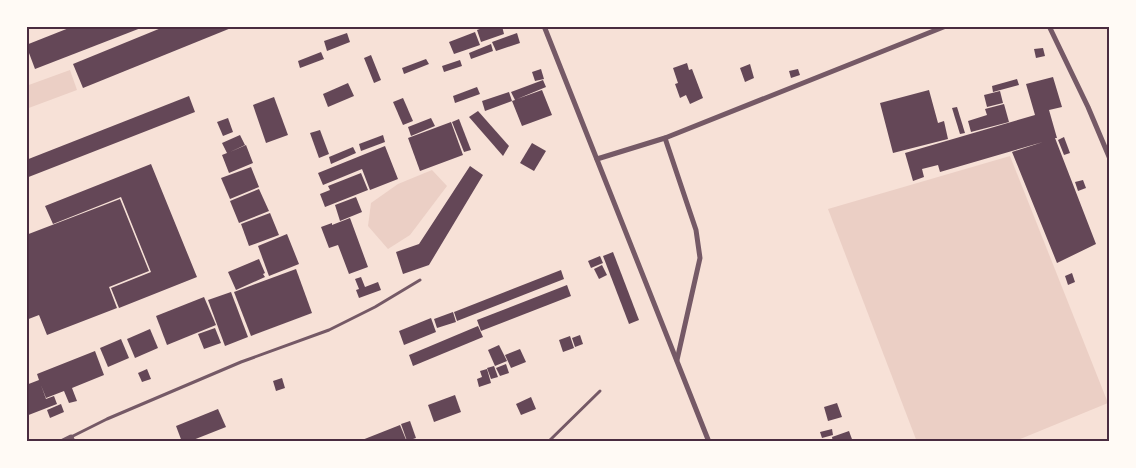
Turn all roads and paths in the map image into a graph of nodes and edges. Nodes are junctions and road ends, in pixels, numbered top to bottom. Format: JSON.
{"nodes":[{"id":1,"x":544,"y":26,"type":"edge"},
{"id":2,"x":946,"y":26,"type":"edge"},
{"id":3,"x":1049,"y":26,"type":"edge"},
{"id":4,"x":665,"y":138,"type":"junction"},
{"id":5,"x":597,"y":159,"type":"junction"},
{"id":6,"x":1110,"y":159,"type":"edge"},
{"id":7,"x":420,"y":280,"type":"dead end"},
{"id":8,"x":677,"y":360,"type":"junction"},
{"id":9,"x":600,"y":391,"type":"dead end"},
{"id":10,"x":72,"y":439,"type":"edge"},
{"id":11,"x":61,"y":442,"type":"edge"},
{"id":12,"x":548,"y":442,"type":"edge"},
{"id":13,"x":709,"y":442,"type":"edge"}],
"edges":[{"from":1,"to":5,"type":"street"},
{"from":2,"to":4,"type":"street"},
{"from":3,"to":6,"type":"street"},
{"from":4,"to":5,"type":"street"},
{"from":4,"to":8,"type":"street"},
{"from":5,"to":8,"type":"street"},
{"from":7,"to":10,"type":"lane"},
{"from":8,"to":13,"type":"street"},
{"from":9,"to":12,"type":"lane"},
{"from":10,"to":11,"type":"street"}]}
